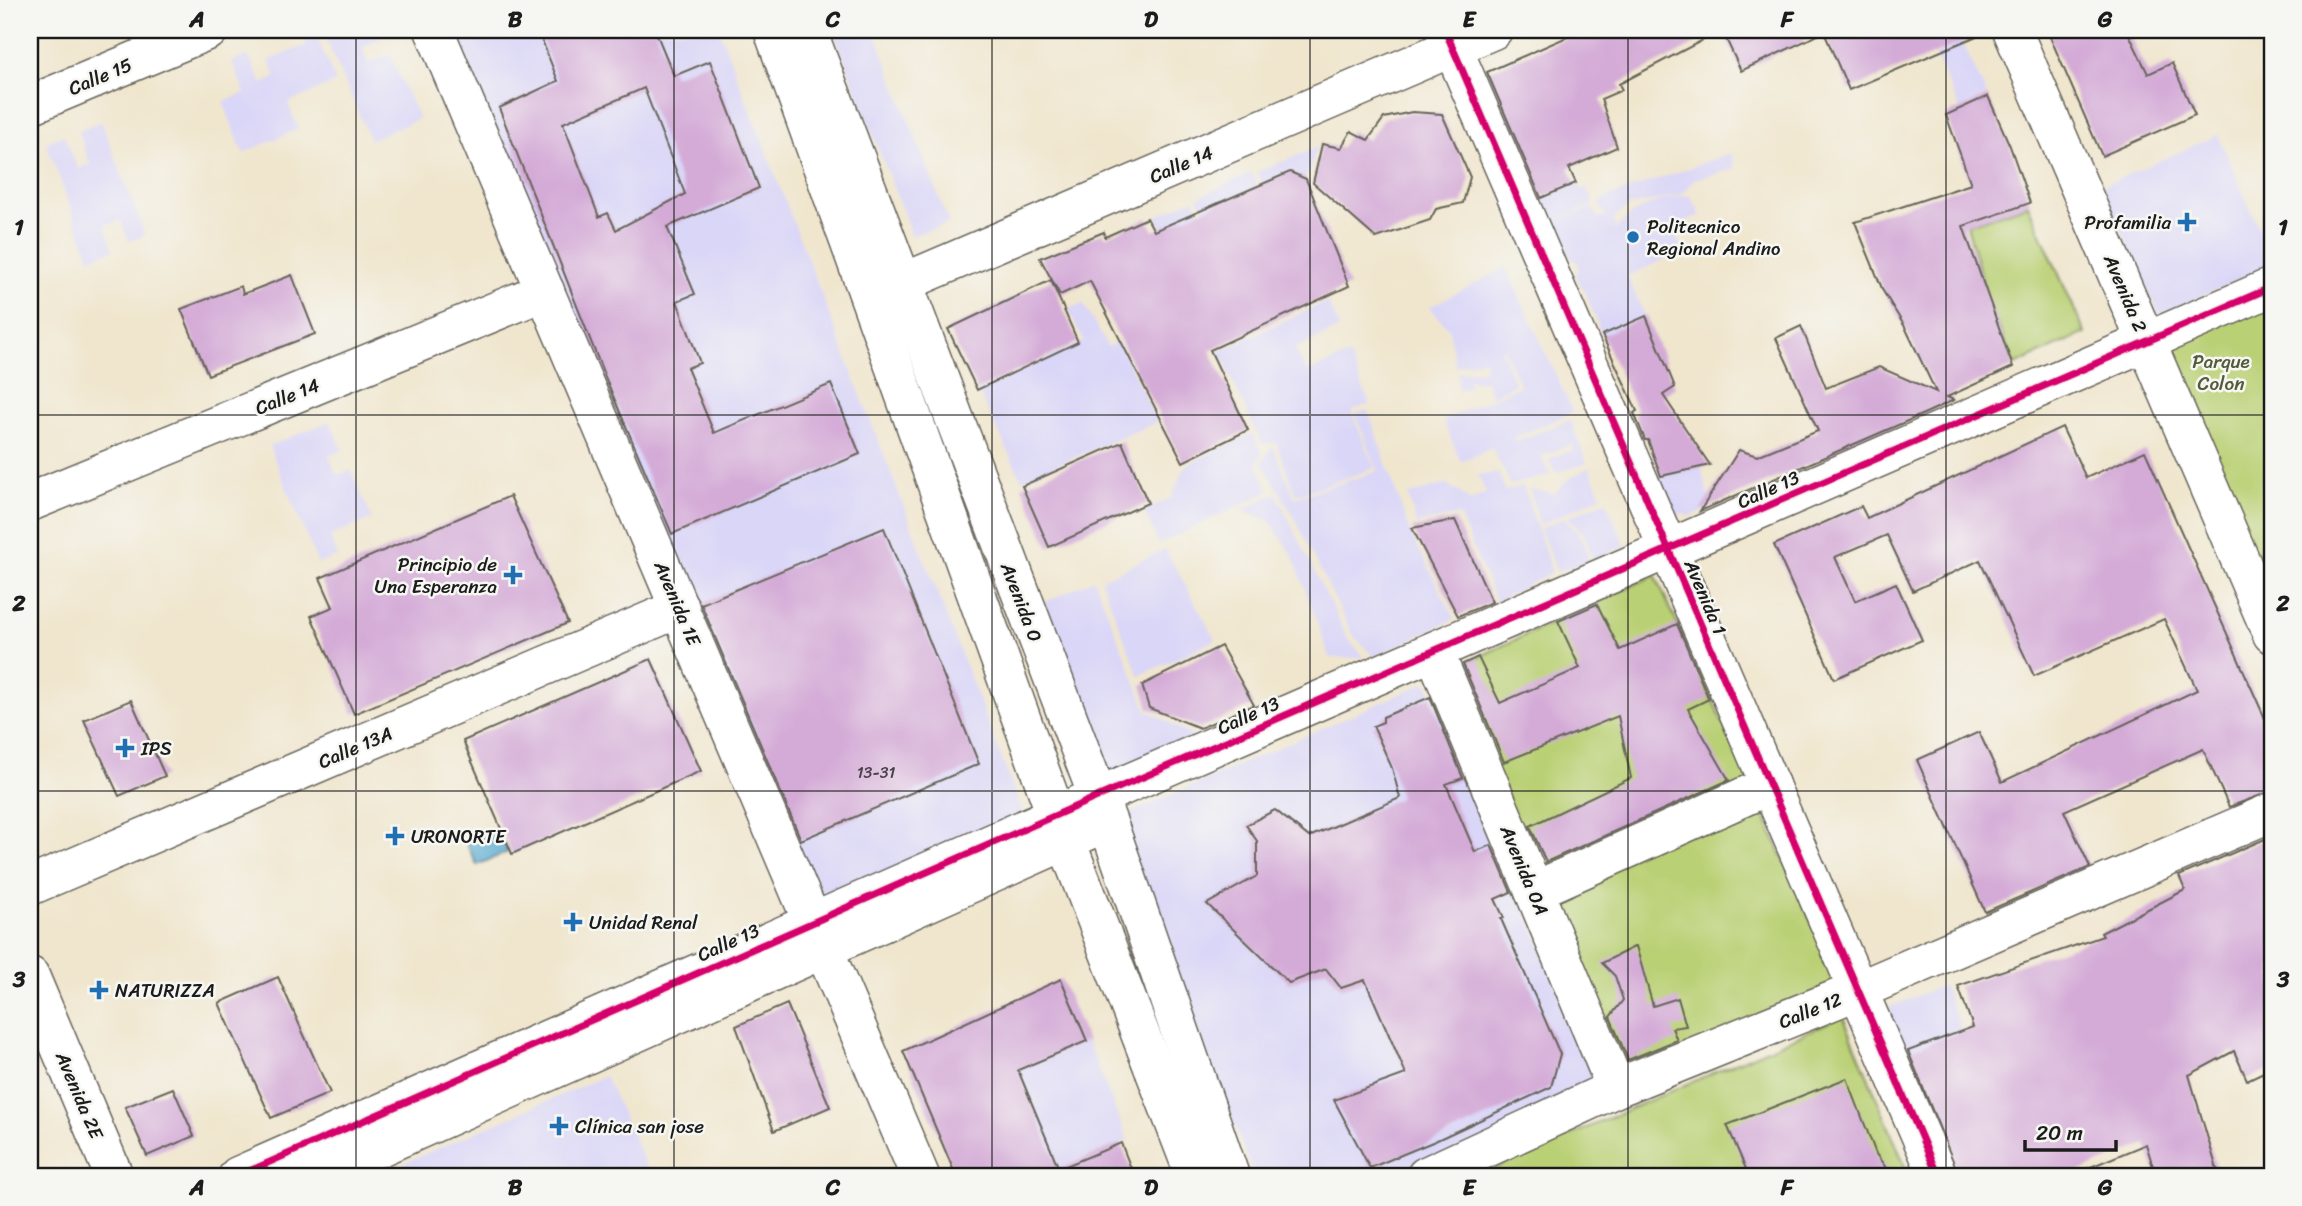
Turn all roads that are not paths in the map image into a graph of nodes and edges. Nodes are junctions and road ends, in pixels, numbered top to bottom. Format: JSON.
{"nodes":[{"id":1,"x":209,"y":30,"type":"edge"},
{"id":2,"x":434,"y":30,"type":"edge"},
{"id":3,"x":773,"y":30,"type":"edge"},
{"id":4,"x":807,"y":30,"type":"edge"},
{"id":5,"x":1493,"y":30,"type":"edge"},
{"id":6,"x":2012,"y":30,"type":"edge"},
{"id":7,"x":1449,"y":38,"type":"edge"},
{"id":8,"x":30,"y":105,"type":"edge"},
{"id":9,"x":2272,"y":287,"type":"edge"},
{"id":10,"x":545,"y":291,"type":"junction"},
{"id":11,"x":886,"y":291,"type":"junction"},
{"id":12,"x":2146,"y":341,"type":"junction"},
{"id":13,"x":30,"y":502,"type":"edge"},
{"id":14,"x":1668,"y":549,"type":"junction"},
{"id":15,"x":680,"y":608,"type":"junction"},
{"id":16,"x":2272,"y":634,"type":"edge"},
{"id":17,"x":1434,"y":651,"type":"junction"},
{"id":18,"x":1770,"y":785,"type":"junction"},
{"id":19,"x":1102,"y":810,"type":"junction"},
{"id":20,"x":2272,"y":812,"type":"edge"},
{"id":21,"x":1061,"y":828,"type":"junction"},
{"id":22,"x":30,"y":886,"type":"edge"},
{"id":23,"x":1534,"y":891,"type":"junction"},
{"id":24,"x":818,"y":936,"type":"junction"},
{"id":25,"x":30,"y":976,"type":"edge"},
{"id":26,"x":1859,"y":990,"type":"junction"},
{"id":27,"x":1616,"y":1088,"type":"junction"},
{"id":28,"x":114,"y":1176,"type":"edge"},
{"id":29,"x":238,"y":1176,"type":"edge"},
{"id":30,"x":315,"y":1176,"type":"edge"},
{"id":31,"x":920,"y":1176,"type":"edge"},
{"id":32,"x":1195,"y":1176,"type":"edge"},
{"id":33,"x":1230,"y":1176,"type":"edge"},
{"id":34,"x":1426,"y":1176,"type":"edge"},
{"id":35,"x":1938,"y":1176,"type":"edge"}],
"edges":[{"from":1,"to":8,"type":"street","name":"Calle 15"},
{"from":2,"to":10,"type":"street","name":"Avenida 1E"},
{"from":3,"to":11,"type":"street","name":"Avenida 0"},
{"from":4,"to":11,"type":"street","name":"Avenida 0"},
{"from":5,"to":7,"type":"street","name":"Calle 14"},
{"from":6,"to":12,"type":"street","name":"Avenida 2"},
{"from":7,"to":11,"type":"street","name":"Calle 14"},
{"from":7,"to":14,"type":"street","name":"Avenida 1"},
{"from":9,"to":12,"type":"street","name":"Calle 13"},
{"from":10,"to":13,"type":"street","name":"Calle 14"},
{"from":10,"to":15,"type":"street","name":"Avenida 1E"},
{"from":11,"to":19,"type":"street","name":"Avenida 0"},
{"from":11,"to":21,"type":"street","name":"Avenida 0"},
{"from":12,"to":14,"type":"street","name":"Calle 13"},
{"from":12,"to":16,"type":"street","name":"Avenida 2"},
{"from":14,"to":17,"type":"street","name":"Calle 13"},
{"from":14,"to":18,"type":"street","name":"Avenida 1"},
{"from":15,"to":22,"type":"street","name":"Calle 13A"},
{"from":15,"to":24,"type":"street","name":"Avenida 1E"},
{"from":17,"to":19,"type":"street","name":"Calle 13"},
{"from":17,"to":23,"type":"street","name":"Avenida 0A"},
{"from":18,"to":23,"type":"street"},
{"from":18,"to":26,"type":"street","name":"Avenida 1"},
{"from":19,"to":21,"type":"street","name":"Calle 13"},
{"from":19,"to":33,"type":"street","name":"Avenida 0"},
{"from":20,"to":26,"type":"street","name":"Calle 12"},
{"from":21,"to":24,"type":"street","name":"Calle 13"},
{"from":21,"to":32,"type":"street","name":"Avenida 0"},
{"from":23,"to":27,"type":"street","name":"Avenida 0A"},
{"from":24,"to":29,"type":"street","name":"Calle 13"},
{"from":24,"to":30,"type":"street","name":"Calle 13"},
{"from":24,"to":31,"type":"street","name":"Avenida 1E"},
{"from":25,"to":28,"type":"street","name":"Avenida 2E"},
{"from":26,"to":27,"type":"street","name":"Calle 12"},
{"from":26,"to":35,"type":"street","name":"Avenida 1"},
{"from":27,"to":34,"type":"street","name":"Calle 12"}]}
